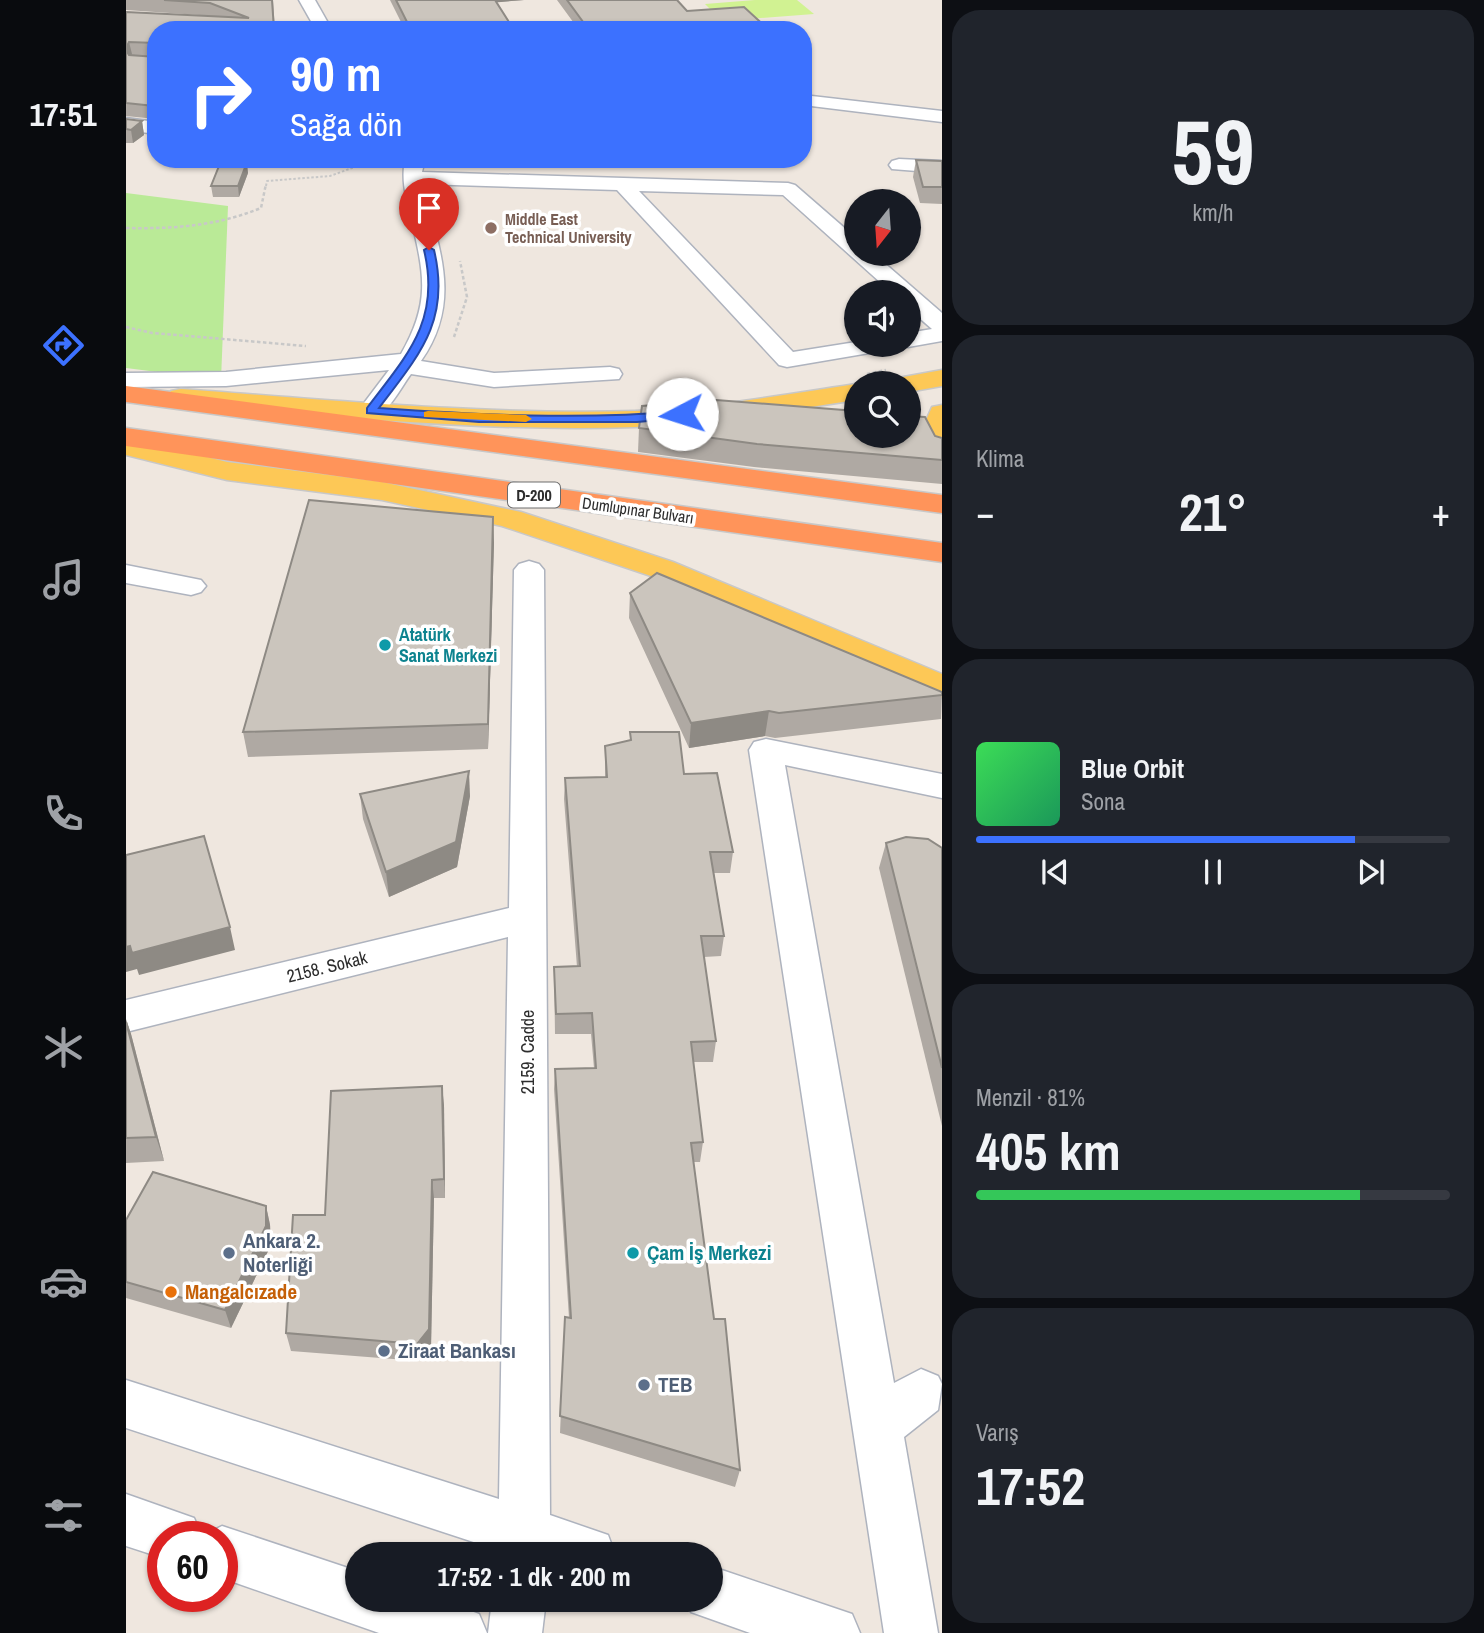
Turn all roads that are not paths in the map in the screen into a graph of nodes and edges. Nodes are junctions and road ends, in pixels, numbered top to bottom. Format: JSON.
{"nodes":[{"id":1,"x":307,"y":0,"type":"edge"},
{"id":2,"x":319,"y":21,"type":"edge"},
{"id":3,"x":812,"y":101,"type":"edge"},
{"id":4,"x":942,"y":117,"type":"edge"},
{"id":5,"x":126,"y":124,"type":"edge"},
{"id":6,"x":147,"y":127,"type":"edge"},
{"id":7,"x":899,"y":165,"type":"dead end"},
{"id":8,"x":942,"y":167,"type":"edge"},
{"id":9,"x":413,"y":169,"type":"edge"},
{"id":10,"x":624,"y":186,"type":"junction"},
{"id":11,"x":844,"y":238,"type":"edge"},
{"id":12,"x":874,"y":266,"type":"edge"},
{"id":13,"x":890,"y":280,"type":"edge"},
{"id":14,"x":921,"y":307,"type":"edge"},
{"id":15,"x":942,"y":325,"type":"edge"},
{"id":16,"x":942,"y":334,"type":"edge"},
{"id":17,"x":921,"y":338,"type":"edge"},
{"id":18,"x":844,"y":351,"type":"edge"},
{"id":19,"x":406,"y":364,"type":"junction"},
{"id":20,"x":610,"y":374,"type":"dead end"},
{"id":21,"x":921,"y":377,"type":"edge"},
{"id":22,"x":942,"y":378,"type":"edge"},
{"id":23,"x":844,"y":387,"type":"edge"},
{"id":24,"x":129,"y":390,"type":"edge"},
{"id":25,"x":371,"y":411,"type":"junction"},
{"id":26,"x":942,"y":413,"type":"edge"},
{"id":27,"x":126,"y":437,"type":"edge"},
{"id":28,"x":126,"y":446,"type":"edge"},
{"id":29,"x":942,"y":452,"type":"edge"},
{"id":30,"x":942,"y":504,"type":"edge"},
{"id":31,"x":942,"y":553,"type":"edge"},
{"id":32,"x":528,"y":570,"type":"dead end"},
{"id":33,"x":126,"y":574,"type":"edge"},
{"id":34,"x":191,"y":586,"type":"dead end"},
{"id":35,"x":942,"y":687,"type":"edge"},
{"id":36,"x":942,"y":786,"type":"edge"},
{"id":37,"x":528,"y":918,"type":"junction"},
{"id":38,"x":126,"y":1016,"type":"edge"},
{"id":39,"x":922,"y":1393,"type":"dead end"},
{"id":40,"x":126,"y":1404,"type":"edge"},
{"id":41,"x":877,"y":1427,"type":"junction"},
{"id":42,"x":126,"y":1520,"type":"edge"},
{"id":43,"x":147,"y":1527,"type":"edge"},
{"id":44,"x":519,"y":1542,"type":"edge"},
{"id":45,"x":525,"y":1542,"type":"edge"},
{"id":46,"x":238,"y":1557,"type":"edge"},
{"id":47,"x":345,"y":1594,"type":"edge"},
{"id":48,"x":723,"y":1597,"type":"edge"},
{"id":49,"x":398,"y":1612,"type":"edge"},
{"id":50,"x":518,"y":1612,"type":"edge"},
{"id":51,"x":460,"y":1633,"type":"edge"},
{"id":52,"x":516,"y":1633,"type":"edge"},
{"id":53,"x":833,"y":1633,"type":"edge"},
{"id":54,"x":911,"y":1633,"type":"edge"}],
"edges":[{"from":1,"to":2,"type":"street"},
{"from":3,"to":4,"type":"street"},
{"from":5,"to":6,"type":"street"},
{"from":7,"to":8,"type":"street"},
{"from":9,"to":10,"type":"street"},
{"from":9,"to":19,"type":"street"},
{"from":10,"to":11,"type":"street"},
{"from":10,"to":18,"type":"street"},
{"from":12,"to":13,"type":"street"},
{"from":14,"to":15,"type":"street"},
{"from":16,"to":17,"type":"street"},
{"from":19,"to":20,"type":"street"},
{"from":19,"to":24,"type":"street"},
{"from":19,"to":25,"type":"street"},
{"from":21,"to":22,"type":"main road"},
{"from":23,"to":25,"type":"main road"},
{"from":24,"to":25,"type":"main road"},
{"from":24,"to":30,"type":"highway"},
{"from":26,"to":29,"type":"main road"},
{"from":27,"to":31,"type":"highway","name":"Dumlupınar Bulvarı","number":"D-200"},
{"from":28,"to":35,"type":"main road"},
{"from":32,"to":37,"type":"street","name":"2159. Cadde"},
{"from":33,"to":34,"type":"street"},
{"from":36,"to":41,"type":"street"},
{"from":37,"to":38,"type":"street","name":"2158. Sokak"},
{"from":37,"to":45,"type":"street","name":"2159. Cadde"},
{"from":39,"to":41,"type":"street"},
{"from":40,"to":44,"type":"street"},
{"from":41,"to":54,"type":"street"},
{"from":42,"to":43,"type":"street"},
{"from":46,"to":47,"type":"street"},
{"from":48,"to":53,"type":"street"},
{"from":49,"to":51,"type":"street"},
{"from":50,"to":52,"type":"street"}]}
